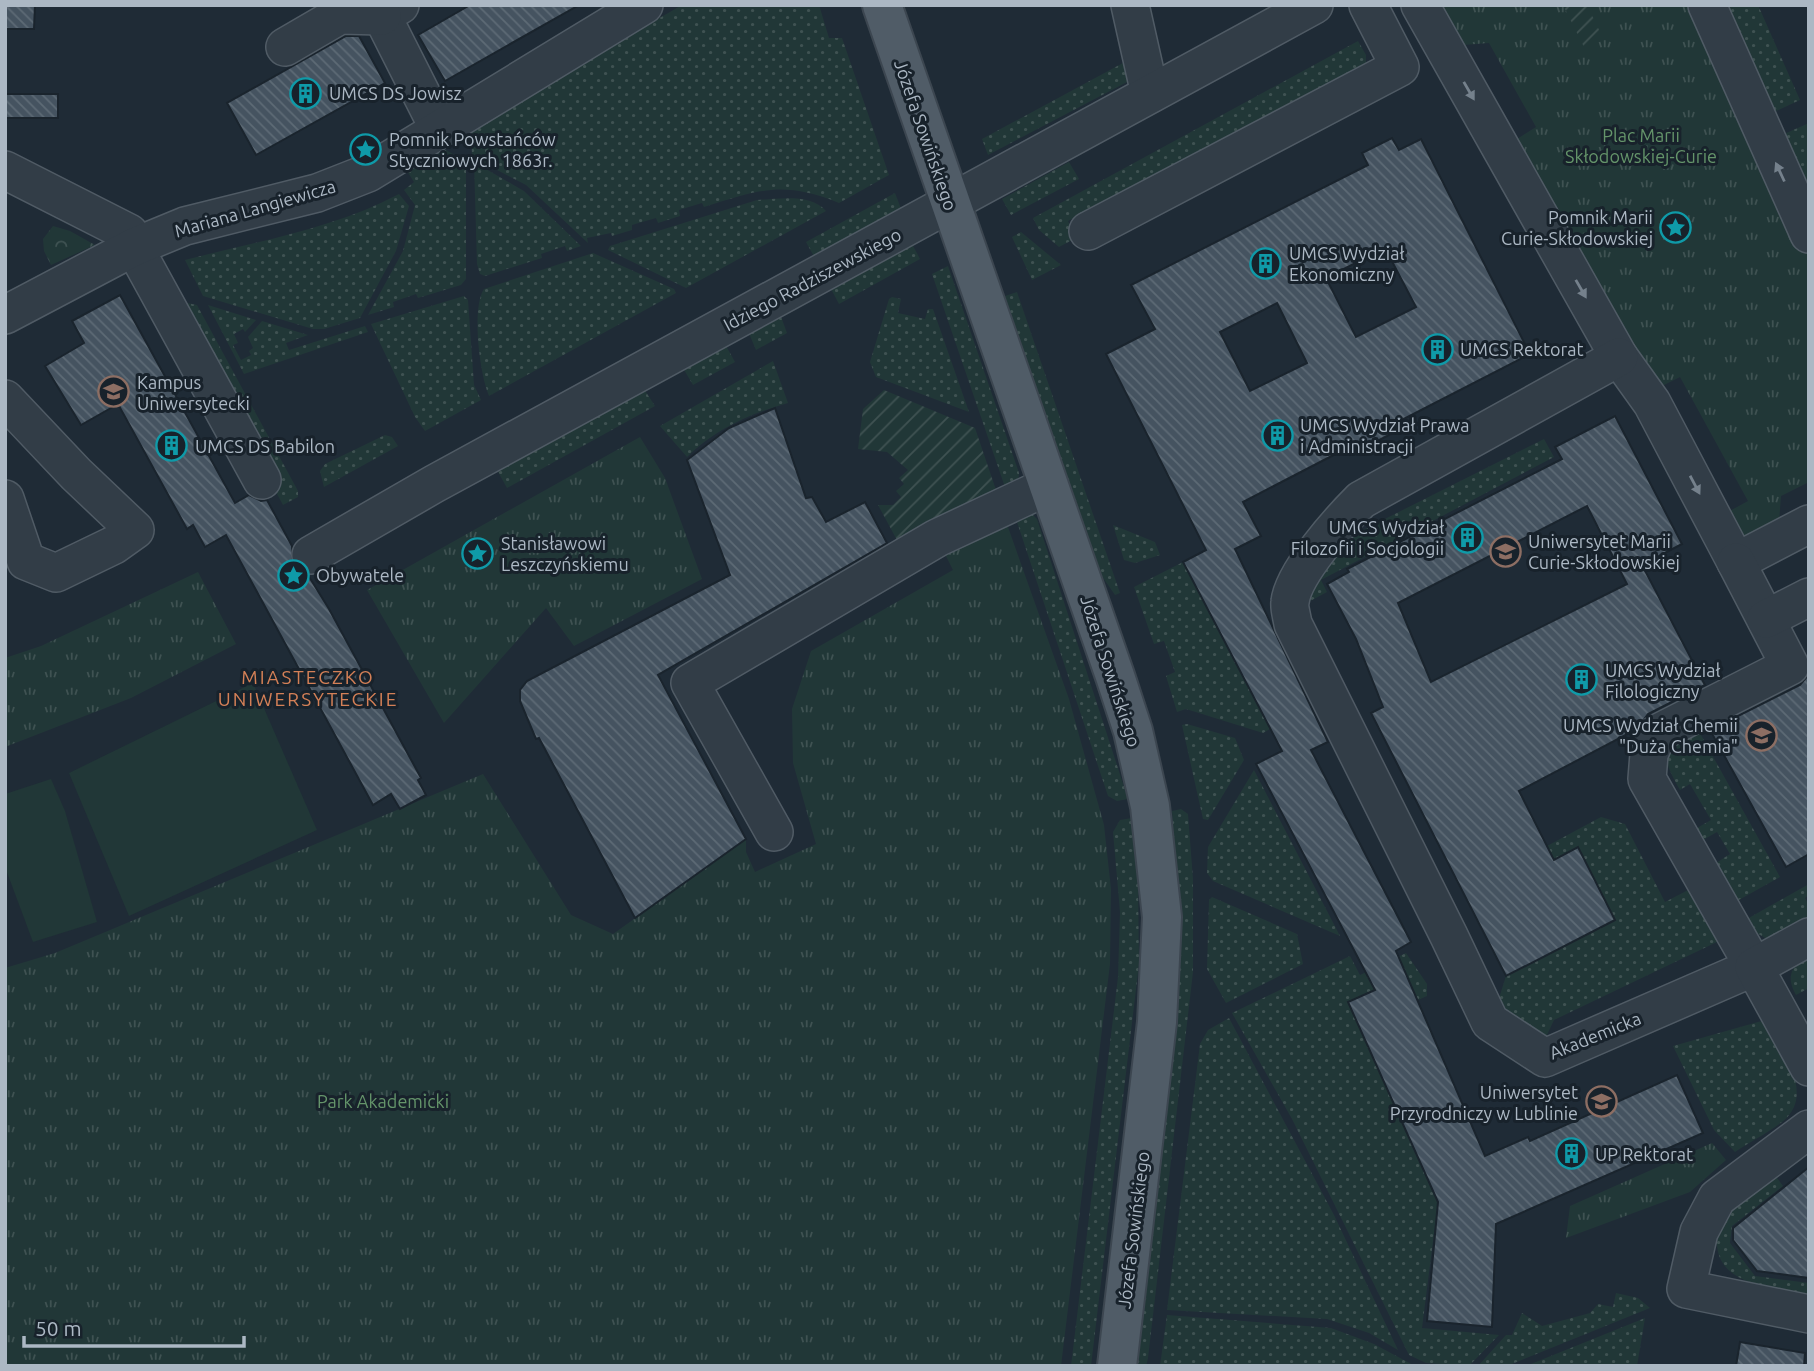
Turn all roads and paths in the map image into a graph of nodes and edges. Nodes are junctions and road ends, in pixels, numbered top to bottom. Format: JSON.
{"nodes":[{"id":1,"x":644,"y":5,"type":"edge"},
{"id":2,"x":882,"y":5,"type":"edge"},
{"id":3,"x":1130,"y":5,"type":"edge"},
{"id":4,"x":1314,"y":5,"type":"edge"},
{"id":5,"x":1368,"y":5,"type":"edge"},
{"id":6,"x":1707,"y":5,"type":"edge"},
{"id":7,"x":391,"y":11,"type":"edge"},
{"id":8,"x":1427,"y":19,"type":"edge"},
{"id":9,"x":285,"y":47,"type":"dead end"},
{"id":10,"x":1150,"y":94,"type":"junction"},
{"id":11,"x":439,"y":129,"type":"junction"},
{"id":12,"x":5,"y":170,"type":"edge"},
{"id":13,"x":950,"y":204,"type":"junction"},
{"id":14,"x":1088,"y":231,"type":"dead end"},
{"id":15,"x":1809,"y":234,"type":"edge"},
{"id":16,"x":132,"y":240,"type":"junction"},
{"id":17,"x":5,"y":315,"type":"edge"},
{"id":18,"x":1619,"y":357,"type":"junction"},
{"id":19,"x":5,"y":399,"type":"edge"},
{"id":20,"x":262,"y":480,"type":"dead end"},
{"id":21,"x":1048,"y":486,"type":"junction"},
{"id":22,"x":5,"y":499,"type":"edge"},
{"id":23,"x":1809,"y":524,"type":"edge"},
{"id":24,"x":311,"y":555,"type":"dead end"},
{"id":25,"x":1736,"y":562,"type":"junction"},
{"id":26,"x":1809,"y":597,"type":"edge"},
{"id":27,"x":1766,"y":619,"type":"junction"},
{"id":28,"x":774,"y":832,"type":"dead end"},
{"id":29,"x":1809,"y":937,"type":"edge"},
{"id":30,"x":1754,"y":967,"type":"junction"},
{"id":31,"x":1809,"y":1067,"type":"edge"},
{"id":32,"x":1809,"y":1129,"type":"edge"},
{"id":33,"x":1809,"y":1314,"type":"edge"},
{"id":34,"x":1117,"y":1366,"type":"edge"}],
"edges":[{"from":1,"to":11,"type":"street","name":"Mariana Langiewicza"},
{"from":2,"to":13,"type":"main road","name":"Józefa Sowińskiego"},
{"from":3,"to":10,"type":"street"},
{"from":4,"to":10,"type":"street","name":"Idziego Radziszewskiego"},
{"from":5,"to":14,"type":"street"},
{"from":15,"to":6,"type":"street","one_way":true},
{"from":7,"to":9,"type":"street"},
{"from":7,"to":11,"type":"street"},
{"from":8,"to":18,"type":"street","one_way":true},
{"from":10,"to":13,"type":"street","name":"Idziego Radziszewskiego"},
{"from":11,"to":16,"type":"street","name":"Mariana Langiewicza"},
{"from":12,"to":16,"type":"street"},
{"from":13,"to":21,"type":"main road","name":"Józefa Sowińskiego"},
{"from":13,"to":24,"type":"street","name":"Idziego Radziszewskiego"},
{"from":16,"to":17,"type":"street","name":"Mariana Langiewicza"},
{"from":16,"to":20,"type":"street"},
{"from":18,"to":25,"type":"street","one_way":true},
{"from":18,"to":30,"type":"street","name":"Akademicka"},
{"from":19,"to":22,"type":"street"},
{"from":21,"to":28,"type":"street"},
{"from":21,"to":34,"type":"main road","name":"Józefa Sowińskiego"},
{"from":23,"to":25,"type":"street"},
{"from":25,"to":27,"type":"street"},
{"from":26,"to":27,"type":"street"},
{"from":27,"to":30,"type":"street"},
{"from":29,"to":30,"type":"street","name":"Akademicka"},
{"from":30,"to":31,"type":"street"},
{"from":32,"to":33,"type":"street"}]}
